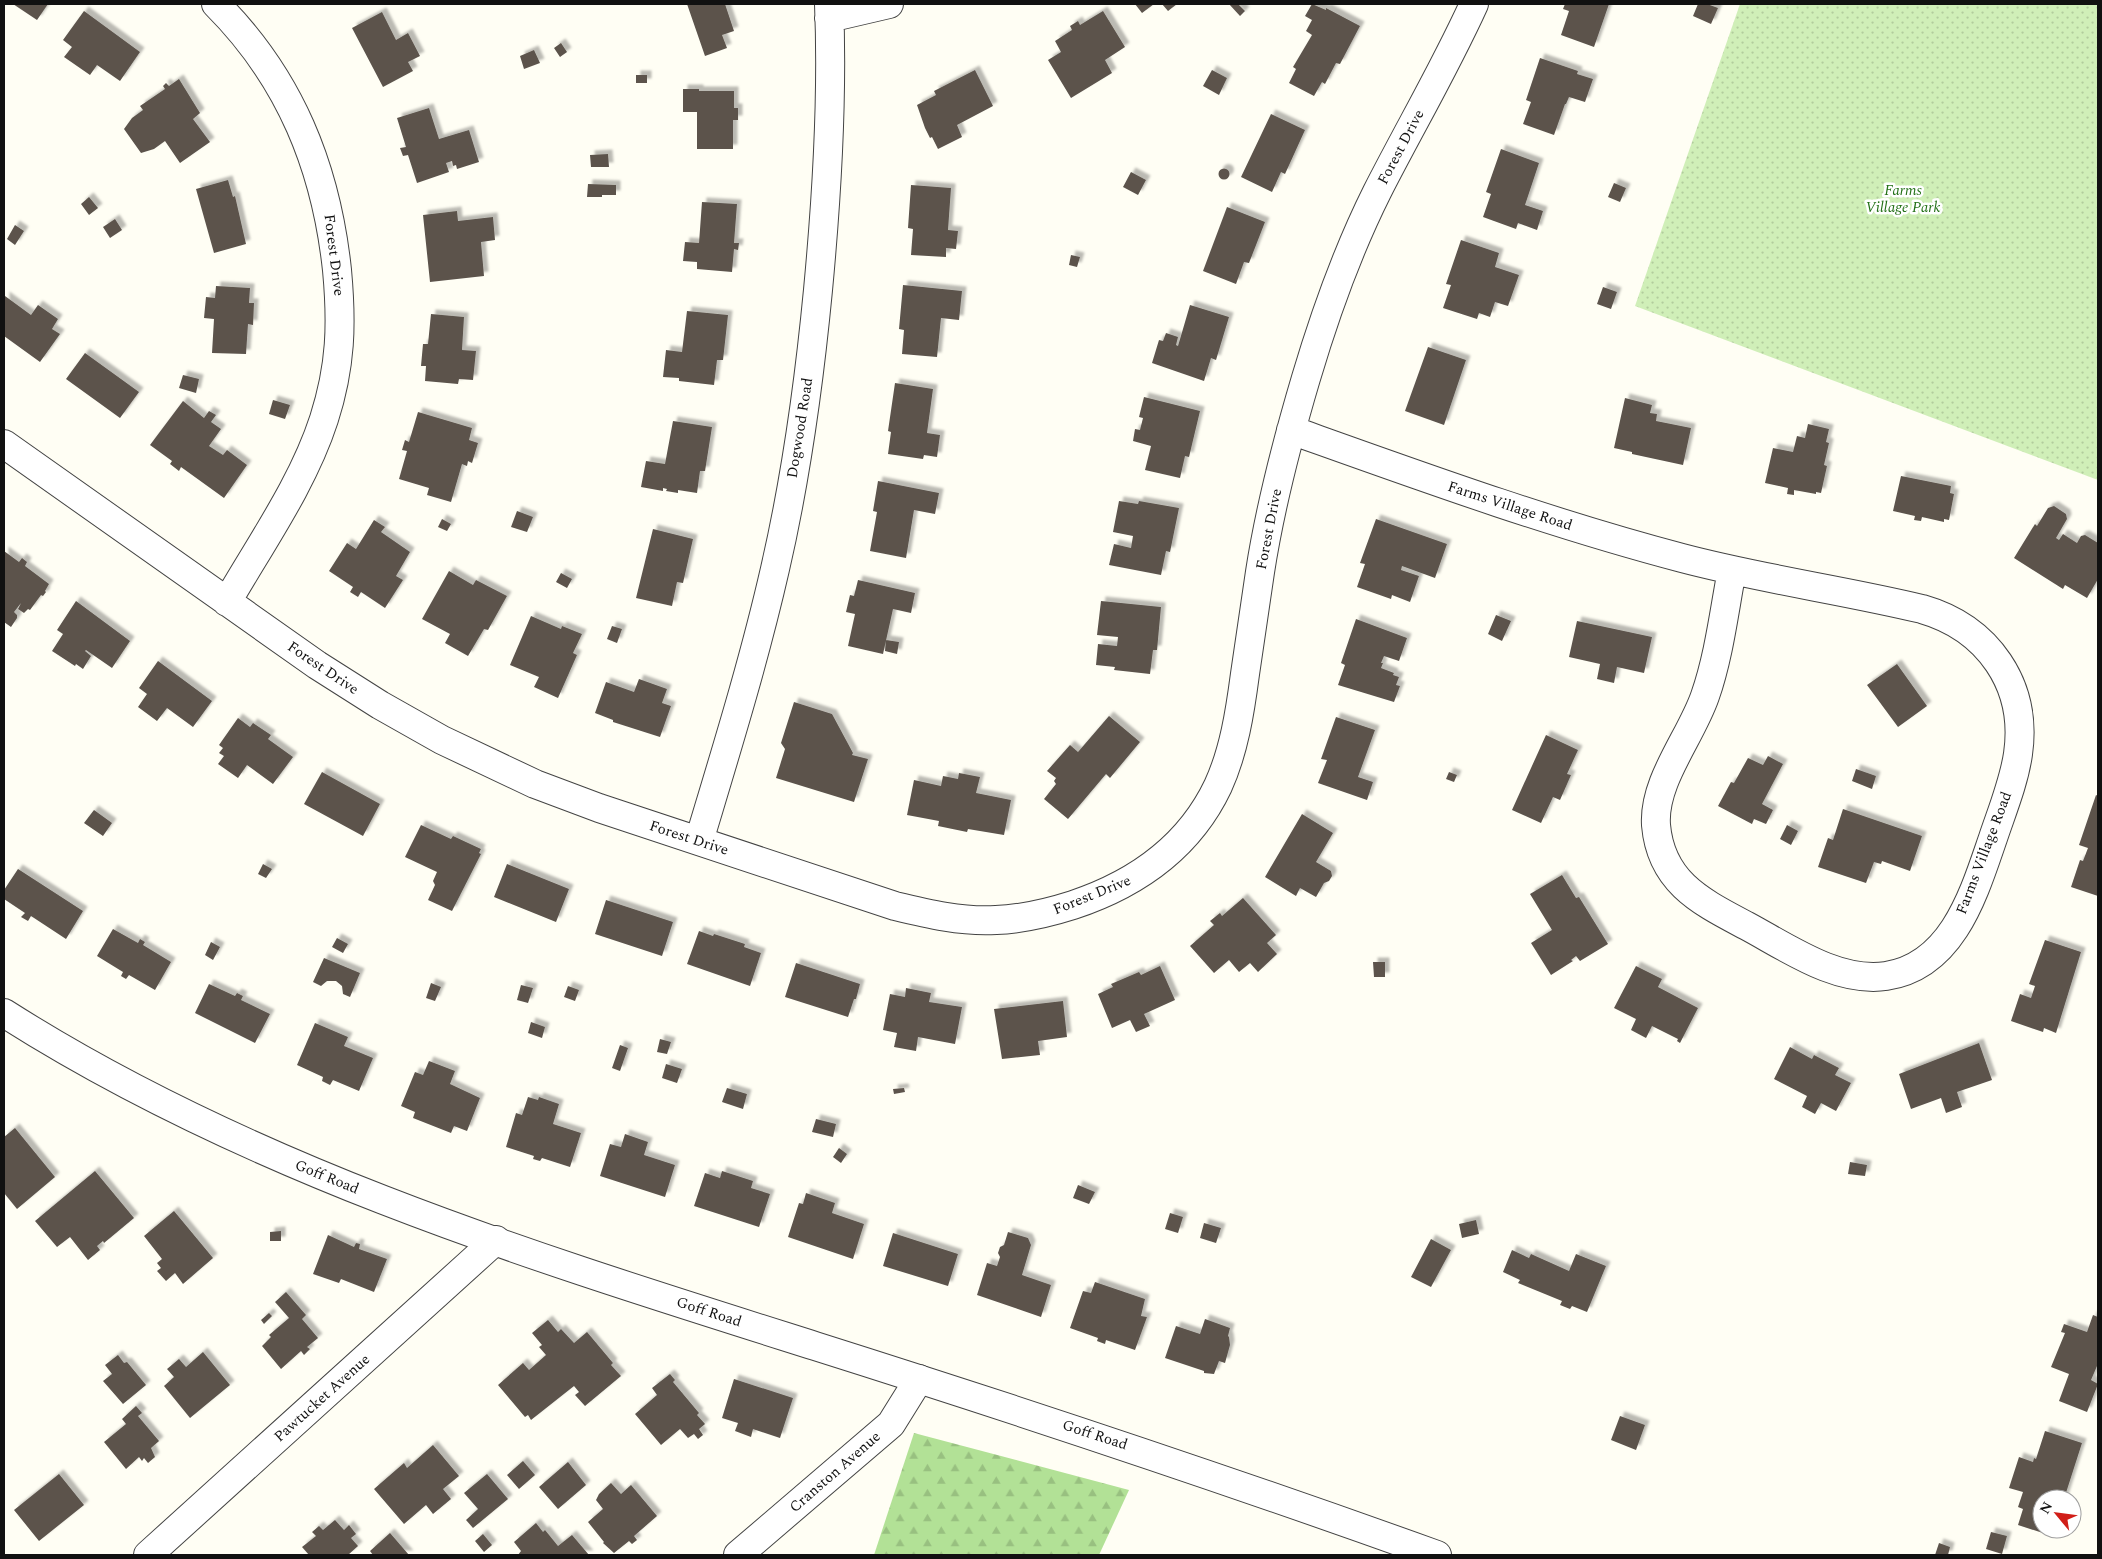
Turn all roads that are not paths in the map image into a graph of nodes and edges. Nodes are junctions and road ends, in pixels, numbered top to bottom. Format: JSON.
{"nodes":[{"id":1,"x":216,"y":4,"type":"edge"},
{"id":2,"x":889,"y":4,"type":"edge"},
{"id":3,"x":1474,"y":4,"type":"edge"},
{"id":4,"x":829,"y":11,"type":"edge"},
{"id":5,"x":1291,"y":430,"type":"junction"},
{"id":6,"x":4,"y":444,"type":"edge"},
{"id":7,"x":1732,"y":570,"type":"junction"},
{"id":8,"x":227,"y":602,"type":"junction"},
{"id":9,"x":699,"y":841,"type":"junction"},
{"id":10,"x":4,"y":1013,"type":"edge"},
{"id":11,"x":496,"y":1240,"type":"junction"},
{"id":12,"x":919,"y":1379,"type":"junction"},
{"id":13,"x":148,"y":1555,"type":"edge"},
{"id":14,"x":738,"y":1555,"type":"edge"},
{"id":15,"x":1437,"y":1555,"type":"edge"}],
"edges":[{"from":1,"to":8,"type":"street","name":"Forest Drive"},
{"from":2,"to":4,"type":"street"},
{"from":3,"to":5,"type":"street","name":"Forest Drive"},
{"from":4,"to":9,"type":"street","name":"Dogwood Road"},
{"from":5,"to":7,"type":"street","name":"Farms Village Road"},
{"from":5,"to":9,"type":"street","name":"Forest Drive"},
{"from":6,"to":8,"type":"street","name":"Forest Drive"},
{"from":7,"to":7,"type":"street","name":"Farms Village Road"},
{"from":8,"to":9,"type":"street","name":"Forest Drive"},
{"from":10,"to":11,"type":"street","name":"Goff Road"},
{"from":11,"to":12,"type":"street","name":"Goff Road"},
{"from":11,"to":13,"type":"street","name":"Pawtucket Avenue"},
{"from":12,"to":14,"type":"street","name":"Cranston Avenue"},
{"from":12,"to":15,"type":"street","name":"Goff Road"}]}
